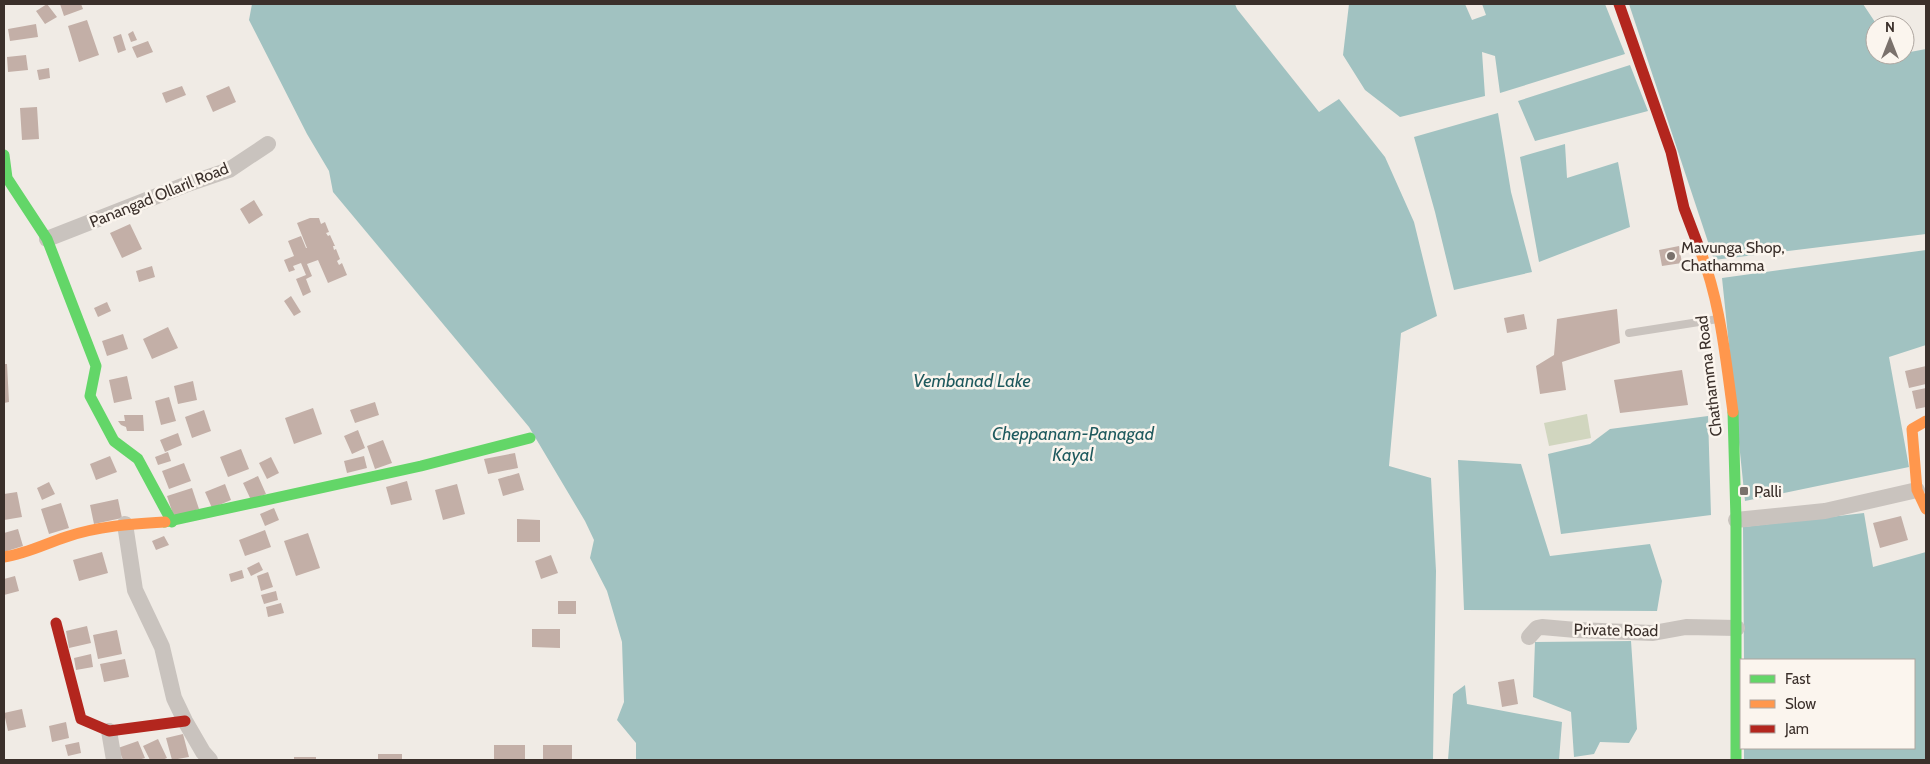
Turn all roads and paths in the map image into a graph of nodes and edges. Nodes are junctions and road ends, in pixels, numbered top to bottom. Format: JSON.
{"nodes":[{"id":1,"x":1619,"y":4,"type":"edge"},
{"id":2,"x":268,"y":144,"type":"dead end"},
{"id":3,"x":4,"y":155,"type":"edge"},
{"id":4,"x":5,"y":179,"type":"edge"},
{"id":5,"x":47,"y":240,"type":"junction"},
{"id":6,"x":1720,"y":319,"type":"junction"},
{"id":7,"x":1629,"y":333,"type":"dead end"},
{"id":8,"x":1926,"y":421,"type":"edge"},
{"id":9,"x":530,"y":438,"type":"dead end"},
{"id":10,"x":1917,"y":490,"type":"junction"},
{"id":11,"x":1926,"y":509,"type":"edge"},
{"id":12,"x":1736,"y":520,"type":"junction"},
{"id":13,"x":172,"y":522,"type":"junction"},
{"id":14,"x":125,"y":524,"type":"junction"},
{"id":15,"x":4,"y":557,"type":"edge"},
{"id":16,"x":56,"y":622,"type":"dead end"},
{"id":17,"x":1737,"y":628,"type":"junction"},
{"id":18,"x":1529,"y":638,"type":"dead end"},
{"id":19,"x":185,"y":721,"type":"junction"},
{"id":20,"x":109,"y":732,"type":"junction"},
{"id":21,"x":114,"y":760,"type":"edge"},
{"id":22,"x":210,"y":760,"type":"edge"},
{"id":23,"x":1736,"y":760,"type":"edge"}],
"edges":[{"from":1,"to":6,"type":"street","name":"Chathamma Road"},
{"from":2,"to":5,"type":"street","name":"Panangad Ollaril Road"},
{"from":3,"to":4,"type":"street"},
{"from":4,"to":5,"type":"street"},
{"from":5,"to":13,"type":"street"},
{"from":6,"to":7,"type":"lane"},
{"from":6,"to":12,"type":"street","name":"Chathamma Road"},
{"from":8,"to":10,"type":"street"},
{"from":9,"to":13,"type":"street"},
{"from":10,"to":11,"type":"street"},
{"from":10,"to":12,"type":"street"},
{"from":12,"to":17,"type":"street","name":"Chathamma Road"},
{"from":13,"to":14,"type":"street"},
{"from":14,"to":15,"type":"street"},
{"from":14,"to":19,"type":"street"},
{"from":16,"to":20,"type":"street"},
{"from":17,"to":18,"type":"street","name":"Private Road"},
{"from":17,"to":23,"type":"street","name":"Chathamma Road"},
{"from":19,"to":20,"type":"street"},
{"from":19,"to":22,"type":"street"},
{"from":20,"to":21,"type":"street"}]}
